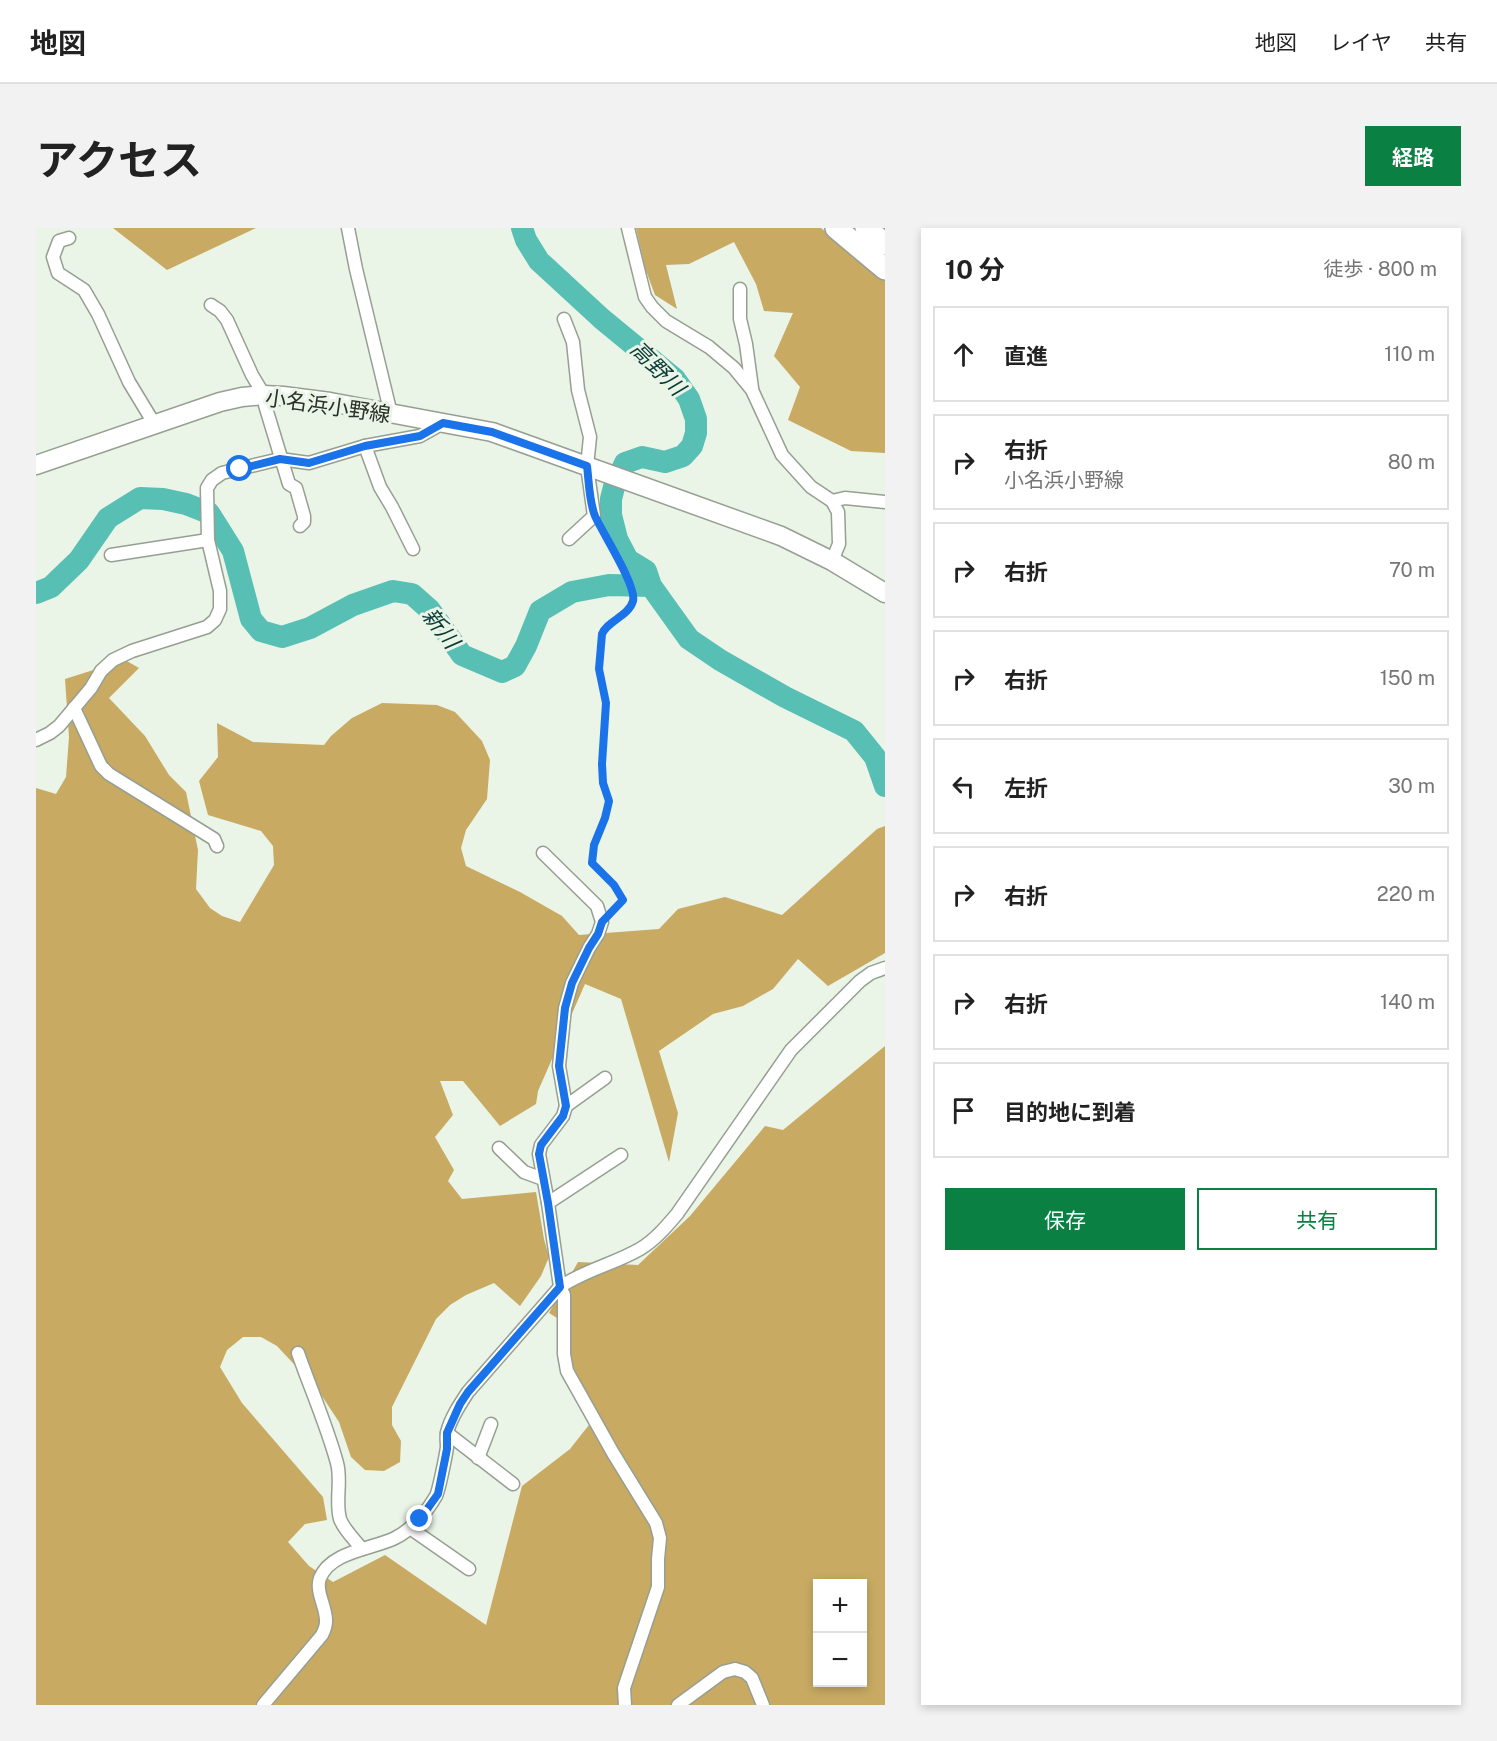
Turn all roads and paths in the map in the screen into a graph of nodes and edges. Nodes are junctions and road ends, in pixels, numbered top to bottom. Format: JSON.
{"nodes":[{"id":1,"x":628,"y":228,"type":"edge"},
{"id":2,"x":836,"y":228,"type":"edge"},
{"id":3,"x":866,"y":228,"type":"edge"},
{"id":4,"x":345,"y":230,"type":"edge"},
{"id":5,"x":69,"y":237,"type":"dead end"},
{"id":6,"x":885,"y":244,"type":"edge"},
{"id":7,"x":885,"y":268,"type":"edge"},
{"id":8,"x":740,"y":289,"type":"dead end"},
{"id":9,"x":211,"y":304,"type":"dead end"},
{"id":10,"x":564,"y":319,"type":"dead end"},
{"id":11,"x":752,"y":390,"type":"junction"},
{"id":12,"x":264,"y":395,"type":"junction"},
{"id":13,"x":391,"y":414,"type":"junction"},
{"id":14,"x":443,"y":423,"type":"junction"},
{"id":15,"x":155,"y":425,"type":"junction"},
{"id":16,"x":365,"y":446,"type":"junction"},
{"id":17,"x":280,"y":459,"type":"junction"},
{"id":18,"x":36,"y":465,"type":"edge"},
{"id":19,"x":587,"y":466,"type":"junction"},
{"id":20,"x":832,"y":501,"type":"junction"},
{"id":21,"x":885,"y":502,"type":"edge"},
{"id":22,"x":594,"y":516,"type":"junction"},
{"id":23,"x":300,"y":526,"type":"dead end"},
{"id":24,"x":208,"y":536,"type":"junction"},
{"id":25,"x":569,"y":539,"type":"dead end"},
{"id":26,"x":413,"y":549,"type":"dead end"},
{"id":27,"x":111,"y":555,"type":"dead end"},
{"id":28,"x":832,"y":561,"type":"junction"},
{"id":29,"x":885,"y":593,"type":"edge"},
{"id":30,"x":74,"y":708,"type":"junction"},
{"id":31,"x":36,"y":740,"type":"edge"},
{"id":32,"x":217,"y":846,"type":"dead end"},
{"id":33,"x":543,"y":853,"type":"dead end"},
{"id":34,"x":602,"y":922,"type":"junction"},
{"id":35,"x":885,"y":968,"type":"edge"},
{"id":36,"x":605,"y":1078,"type":"dead end"},
{"id":37,"x":566,"y":1106,"type":"junction"},
{"id":38,"x":499,"y":1148,"type":"dead end"},
{"id":39,"x":621,"y":1155,"type":"dead end"},
{"id":40,"x":543,"y":1179,"type":"junction"},
{"id":41,"x":548,"y":1203,"type":"junction"},
{"id":42,"x":560,"y":1287,"type":"junction"},
{"id":43,"x":298,"y":1353,"type":"dead end"},
{"id":44,"x":491,"y":1424,"type":"dead end"},
{"id":45,"x":447,"y":1433,"type":"junction"},
{"id":46,"x":478,"y":1458,"type":"junction"},
{"id":47,"x":513,"y":1484,"type":"dead end"},
{"id":48,"x":410,"y":1528,"type":"junction"},
{"id":49,"x":362,"y":1549,"type":"junction"},
{"id":50,"x":469,"y":1569,"type":"dead end"},
{"id":51,"x":263,"y":1705,"type":"edge"},
{"id":52,"x":625,"y":1705,"type":"edge"},
{"id":53,"x":678,"y":1705,"type":"edge"},
{"id":54,"x":763,"y":1705,"type":"edge"}],
"edges":[{"from":1,"to":11,"type":"street"},
{"from":2,"to":7,"type":"highway"},
{"from":3,"to":6,"type":"highway"},
{"from":4,"to":13,"type":"street"},
{"from":5,"to":15,"type":"street"},
{"from":8,"to":11,"type":"street"},
{"from":9,"to":12,"type":"street"},
{"from":10,"to":19,"type":"street"},
{"from":11,"to":20,"type":"street"},
{"from":12,"to":13,"type":"main road","name":"小名浜小野線"},
{"from":12,"to":15,"type":"main road","name":"小名浜小野線"},
{"from":12,"to":17,"type":"street"},
{"from":13,"to":14,"type":"main road","name":"小名浜小野線"},
{"from":14,"to":16,"type":"street"},
{"from":14,"to":19,"type":"main road","name":"小名浜小野線"},
{"from":15,"to":18,"type":"main road","name":"小名浜小野線"},
{"from":16,"to":17,"type":"street"},
{"from":16,"to":26,"type":"street"},
{"from":17,"to":23,"type":"street"},
{"from":17,"to":24,"type":"street"},
{"from":19,"to":22,"type":"street"},
{"from":19,"to":28,"type":"main road","name":"小名浜小野線"},
{"from":20,"to":21,"type":"street"},
{"from":20,"to":28,"type":"street"},
{"from":22,"to":25,"type":"street"},
{"from":22,"to":34,"type":"path"},
{"from":24,"to":27,"type":"street"},
{"from":24,"to":30,"type":"street"},
{"from":28,"to":29,"type":"main road","name":"小名浜小野線"},
{"from":30,"to":31,"type":"street"},
{"from":30,"to":32,"type":"street"},
{"from":33,"to":34,"type":"street"},
{"from":34,"to":37,"type":"street"},
{"from":35,"to":42,"type":"street"},
{"from":36,"to":37,"type":"street"},
{"from":37,"to":40,"type":"street"},
{"from":38,"to":40,"type":"street"},
{"from":39,"to":41,"type":"street"},
{"from":40,"to":41,"type":"street"},
{"from":41,"to":42,"type":"street"},
{"from":42,"to":45,"type":"street"},
{"from":42,"to":52,"type":"street"},
{"from":43,"to":49,"type":"street"},
{"from":44,"to":46,"type":"street"},
{"from":45,"to":46,"type":"street"},
{"from":45,"to":48,"type":"street"},
{"from":46,"to":47,"type":"street"},
{"from":48,"to":49,"type":"street"},
{"from":48,"to":50,"type":"street"},
{"from":49,"to":51,"type":"street"},
{"from":53,"to":54,"type":"street"}]}
